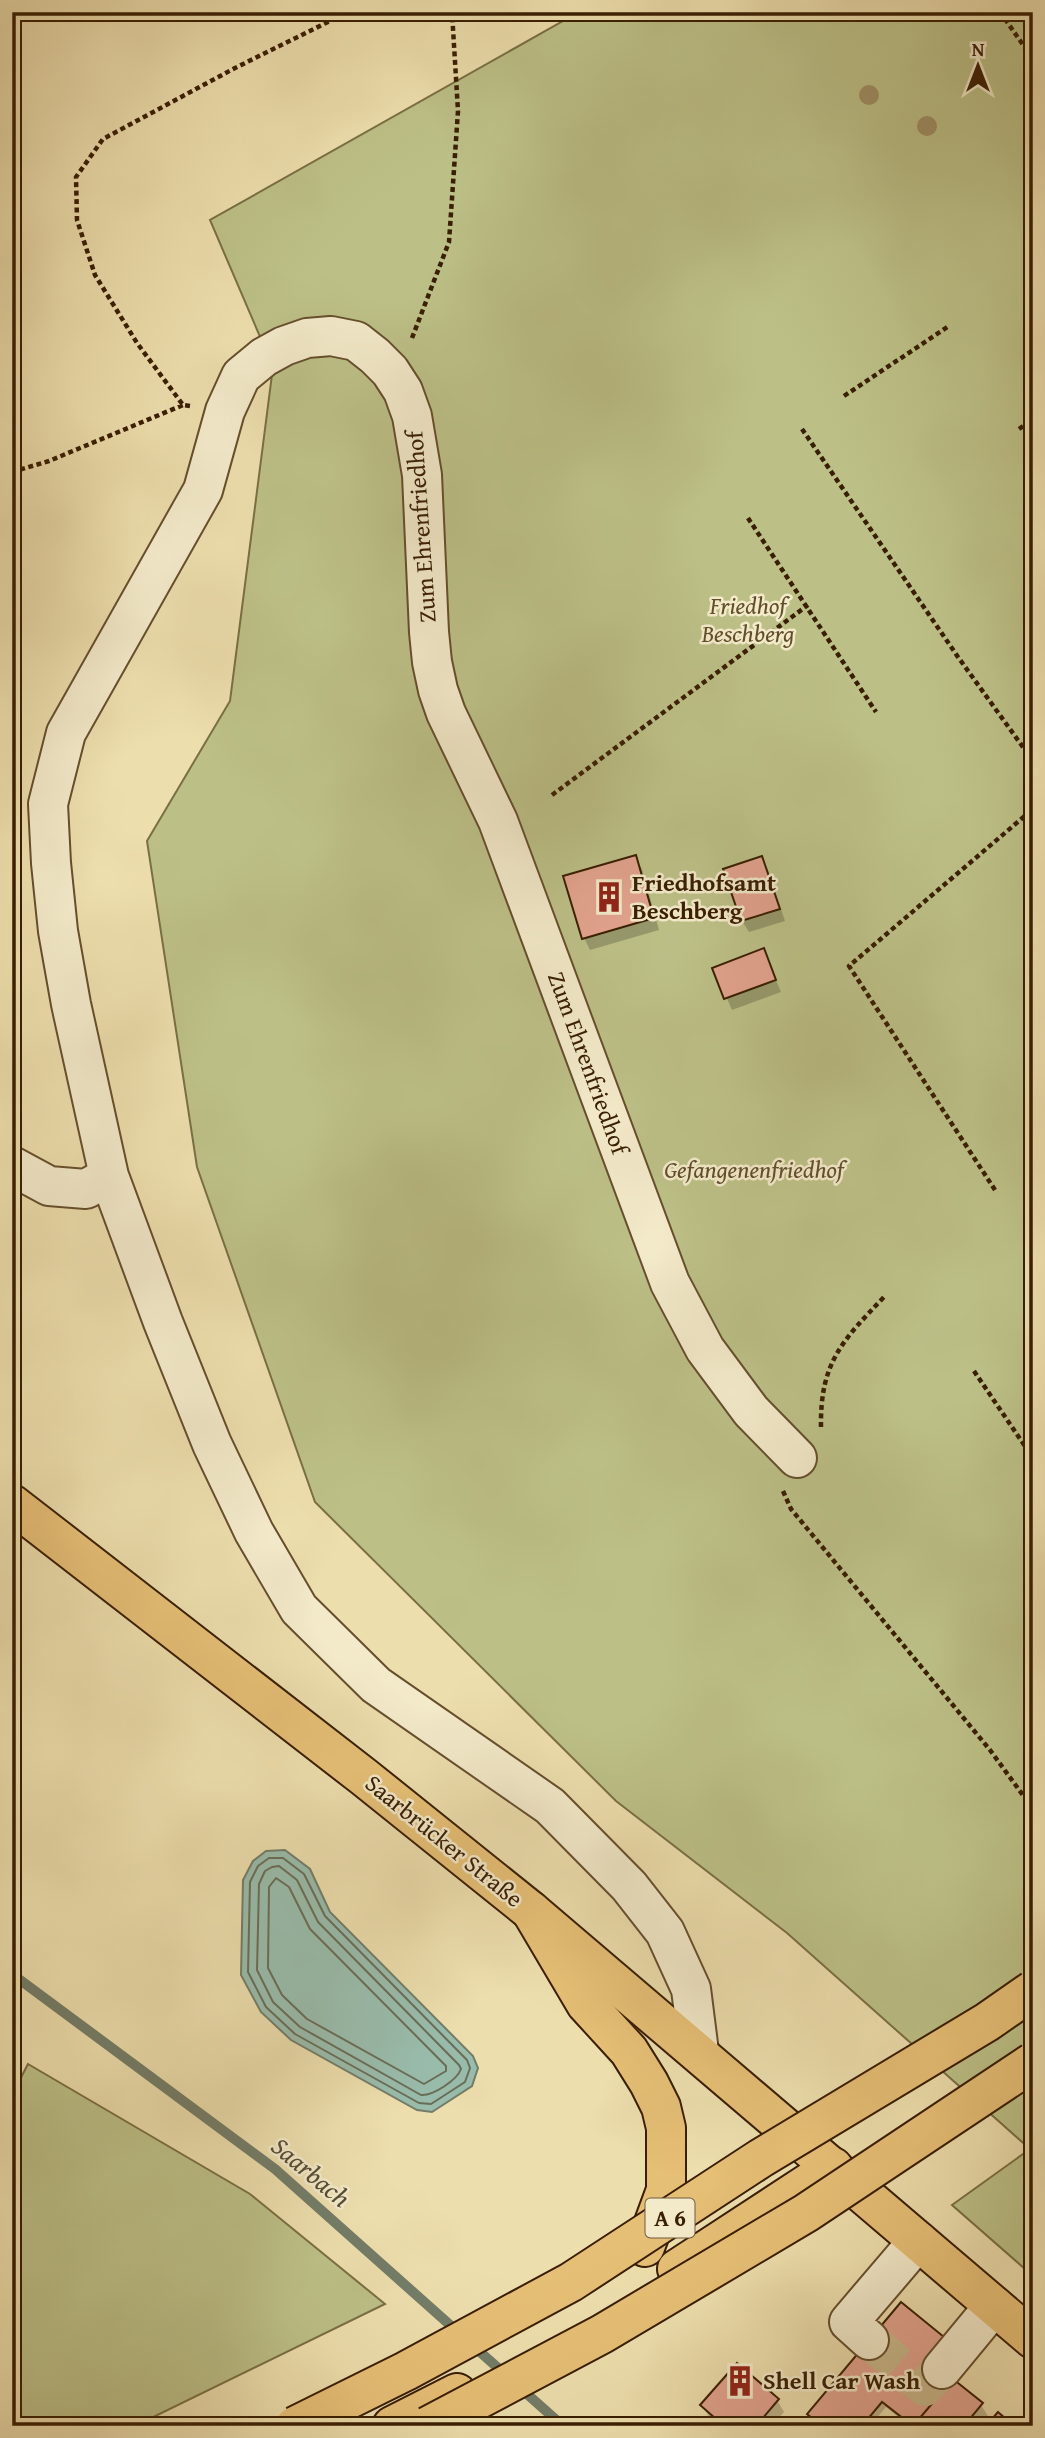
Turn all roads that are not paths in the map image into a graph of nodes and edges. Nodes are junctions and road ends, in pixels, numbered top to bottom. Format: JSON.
{"nodes":[{"id":1,"x":12,"y":1166,"type":"edge"},
{"id":2,"x":109,"y":1177,"type":"junction"},
{"id":3,"x":789,"y":1473,"type":"road end"},
{"id":4,"x":12,"y":1504,"type":"edge"},
{"id":5,"x":531,"y":1911,"type":"junction"},
{"id":6,"x":1033,"y":1990,"type":"edge"},
{"id":7,"x":699,"y":2052,"type":"junction"},
{"id":8,"x":1033,"y":2062,"type":"edge"},
{"id":9,"x":800,"y":2140,"type":"junction"},
{"id":10,"x":833,"y":2167,"type":"junction"},
{"id":11,"x":862,"y":2193,"type":"junction"},
{"id":12,"x":918,"y":2241,"type":"junction"},
{"id":13,"x":659,"y":2262,"type":"junction"},
{"id":14,"x":994,"y":2306,"type":"junction"},
{"id":15,"x":587,"y":2309,"type":"junction"},
{"id":16,"x":1033,"y":2339,"type":"edge"},
{"id":17,"x":870,"y":2340,"type":"tunnel mouth"},
{"id":18,"x":942,"y":2369,"type":"tunnel mouth"},
{"id":19,"x":295,"y":2426,"type":"edge"},
{"id":20,"x":330,"y":2426,"type":"edge"},
{"id":21,"x":392,"y":2426,"type":"edge"},
{"id":22,"x":428,"y":2426,"type":"edge"}],
"edges":[{"from":1,"to":2,"type":"lane"},
{"from":2,"to":3,"type":"lane","name":"Zum Ehrenfriedhof"},
{"from":2,"to":7,"type":"lane","name":"Zum Ehrenfriedhof"},
{"from":4,"to":5,"type":"main road","name":"Saarbrücker Straße"},
{"from":5,"to":7,"type":"main road","name":"Saarbrücker Straße"},
{"from":5,"to":13,"type":"main road"},
{"from":6,"to":19,"type":"main road","number":"A 6","bridge":true},
{"from":7,"to":9,"type":"main road","name":"Saarbrücker Straße"},
{"from":8,"to":22,"type":"main road","number":"A 6","bridge":true},
{"from":9,"to":10,"type":"main road","name":"Saarbrücker Straße"},
{"from":9,"to":13,"type":"main road","number":"A 6"},
{"from":10,"to":11,"type":"main road","name":"Saarbrücker Straße"},
{"from":10,"to":13,"type":"main road"},
{"from":11,"to":12,"type":"main road","name":"Saarbrücker Straße"},
{"from":11,"to":13,"type":"main road"},
{"from":12,"to":14,"type":"main road","name":"Saarbrücker Straße"},
{"from":12,"to":17,"type":"lane"},
{"from":13,"to":15,"type":"main road","number":"A 6"},
{"from":14,"to":16,"type":"main road","name":"Saarbrücker Straße"},
{"from":14,"to":18,"type":"lane"},
{"from":15,"to":20,"type":"main road","number":"A 6"},
{"from":15,"to":21,"type":"main road"}]}
